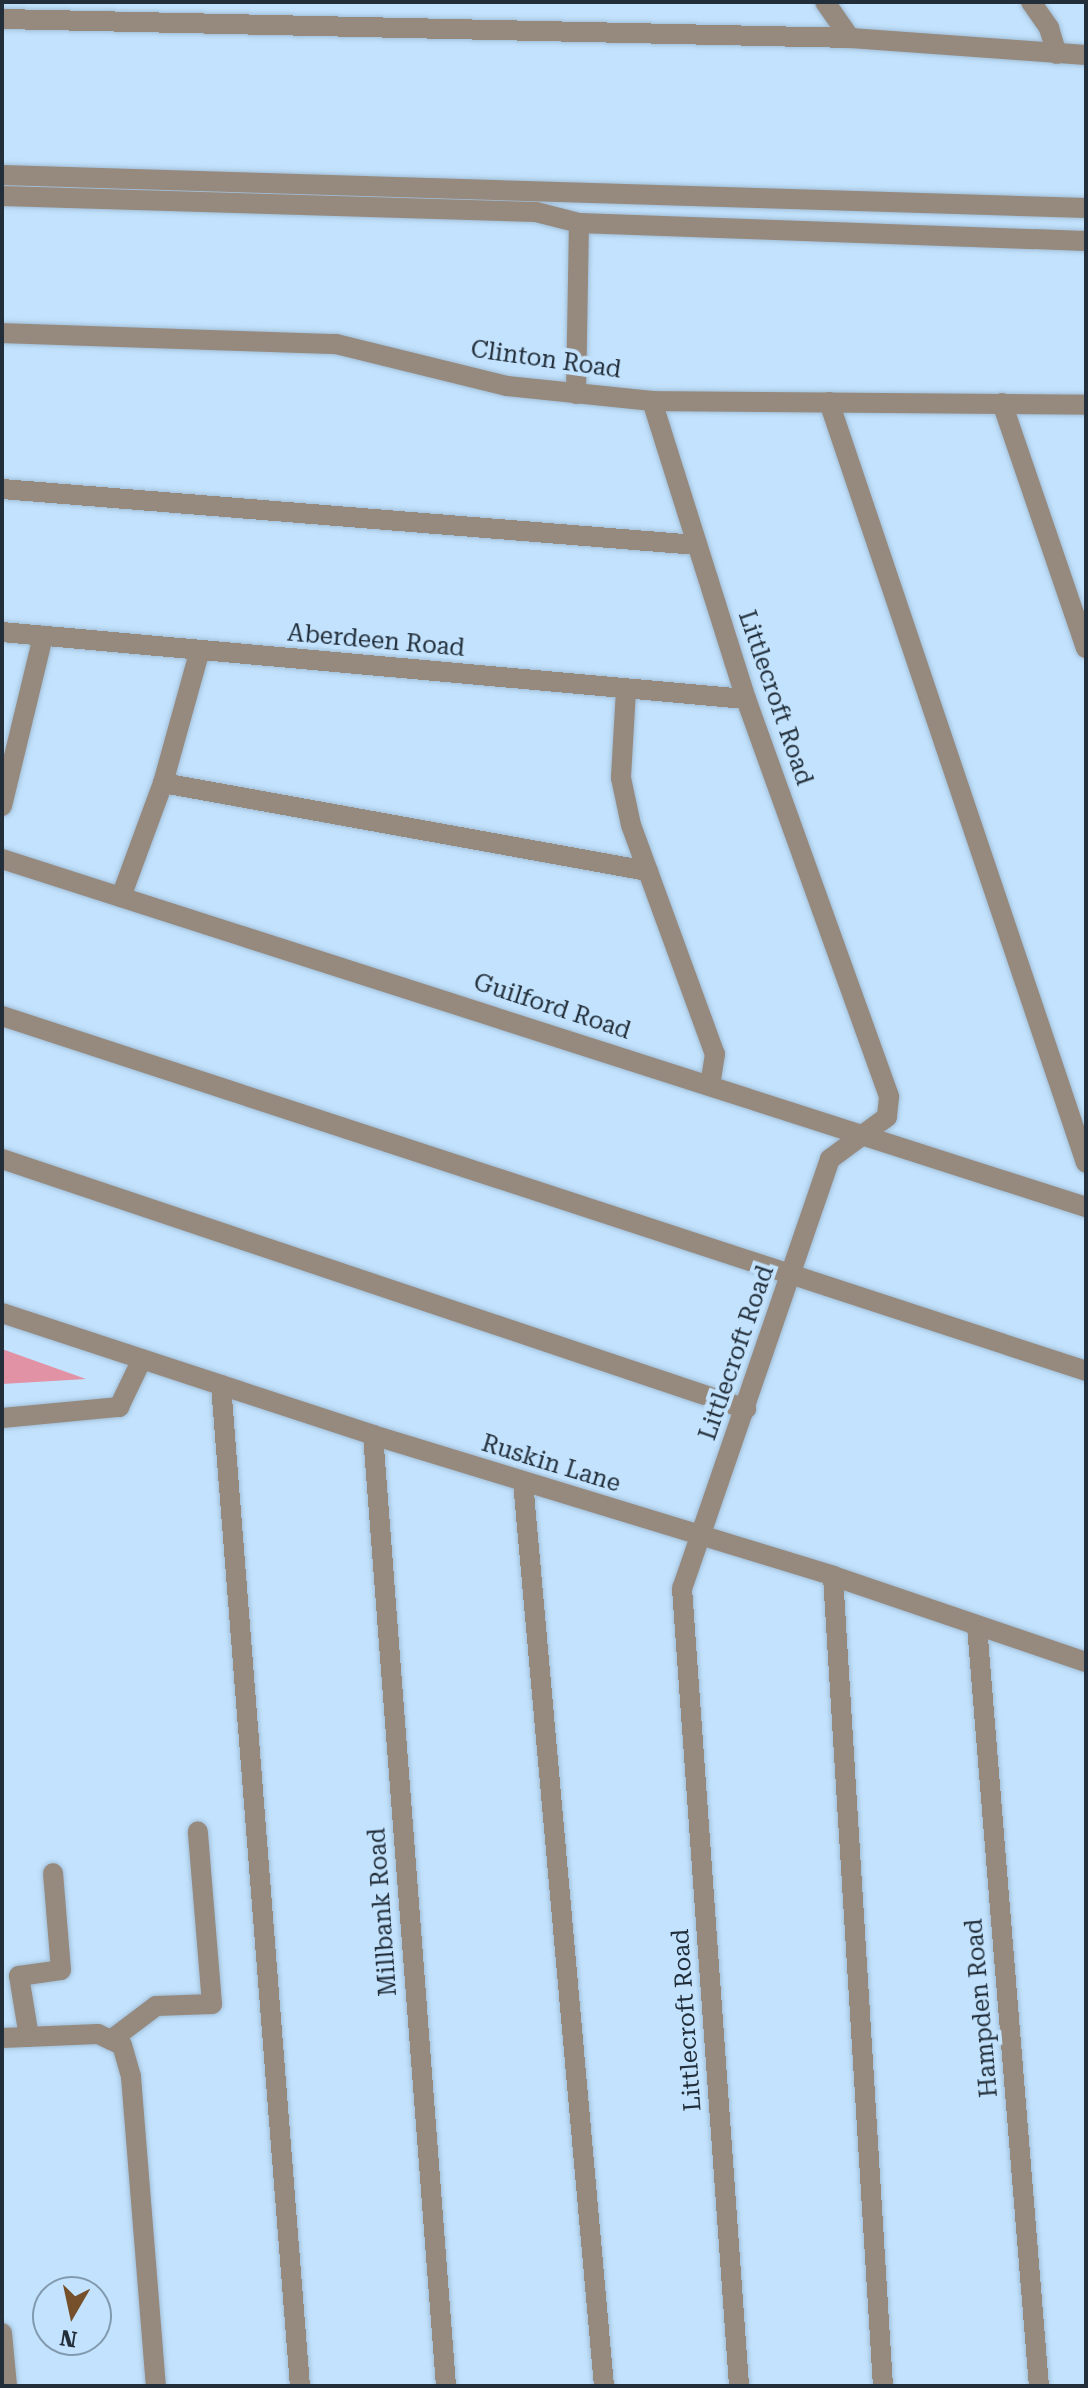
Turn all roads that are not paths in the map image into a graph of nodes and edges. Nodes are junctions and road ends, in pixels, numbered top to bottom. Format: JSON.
{"nodes":[{"id":1,"x":825,"y":2,"type":"edge"},
{"id":2,"x":1031,"y":2,"type":"edge"},
{"id":3,"x":2,"y":19,"type":"edge"},
{"id":4,"x":850,"y":38,"type":"junction"},
{"id":5,"x":1057,"y":54,"type":"junction"},
{"id":6,"x":1086,"y":55,"type":"edge"},
{"id":7,"x":2,"y":175,"type":"edge"},
{"id":8,"x":2,"y":196,"type":"edge"},
{"id":9,"x":1086,"y":208,"type":"edge"},
{"id":10,"x":579,"y":223,"type":"junction"},
{"id":11,"x":1086,"y":241,"type":"edge"},
{"id":12,"x":2,"y":333,"type":"edge"},
{"id":13,"x":576,"y":394,"type":"junction"},
{"id":14,"x":652,"y":401,"type":"junction"},
{"id":15,"x":829,"y":402,"type":"junction"},
{"id":16,"x":1002,"y":403,"type":"junction"},
{"id":17,"x":1086,"y":405,"type":"edge"},
{"id":18,"x":2,"y":489,"type":"edge"},
{"id":19,"x":696,"y":545,"type":"junction"},
{"id":20,"x":2,"y":632,"type":"edge"},
{"id":21,"x":43,"y":636,"type":"junction"},
{"id":22,"x":1086,"y":648,"type":"edge"},
{"id":23,"x":200,"y":650,"type":"junction"},
{"id":24,"x":626,"y":690,"type":"junction"},
{"id":25,"x":746,"y":699,"type":"junction"},
{"id":26,"x":163,"y":783,"type":"junction"},
{"id":27,"x":2,"y":806,"type":"edge"},
{"id":28,"x":2,"y":859,"type":"edge"},
{"id":29,"x":648,"y":871,"type":"junction"},
{"id":30,"x":121,"y":897,"type":"junction"},
{"id":31,"x":2,"y":1016,"type":"edge"},
{"id":32,"x":710,"y":1084,"type":"junction"},
{"id":33,"x":869,"y":1134,"type":"junction"},
{"id":34,"x":2,"y":1159,"type":"edge"},
{"id":35,"x":1086,"y":1163,"type":"edge"},
{"id":36,"x":1086,"y":1207,"type":"edge"},
{"id":37,"x":791,"y":1274,"type":"junction"},
{"id":38,"x":2,"y":1313,"type":"edge"},
{"id":39,"x":142,"y":1359,"type":"junction"},
{"id":40,"x":1086,"y":1371,"type":"edge"},
{"id":41,"x":221,"y":1385,"type":"junction"},
{"id":42,"x":746,"y":1409,"type":"junction"},
{"id":43,"x":2,"y":1418,"type":"edge"},
{"id":44,"x":373,"y":1435,"type":"junction"},
{"id":45,"x":523,"y":1482,"type":"junction"},
{"id":46,"x":702,"y":1538,"type":"junction"},
{"id":47,"x":833,"y":1576,"type":"junction"},
{"id":48,"x":977,"y":1626,"type":"junction"},
{"id":49,"x":1086,"y":1662,"type":"edge"},
{"id":50,"x":198,"y":1832,"type":"dead end"},
{"id":51,"x":53,"y":1873,"type":"dead end"},
{"id":52,"x":29,"y":2037,"type":"junction"},
{"id":53,"x":2,"y":2038,"type":"edge"},
{"id":54,"x":117,"y":2043,"type":"junction"},
{"id":55,"x":2,"y":2333,"type":"edge"},
{"id":56,"x":7,"y":2386,"type":"edge"},
{"id":57,"x":156,"y":2386,"type":"edge"},
{"id":58,"x":300,"y":2386,"type":"edge"},
{"id":59,"x":446,"y":2386,"type":"edge"},
{"id":60,"x":604,"y":2386,"type":"edge"},
{"id":61,"x":739,"y":2386,"type":"edge"},
{"id":62,"x":883,"y":2386,"type":"edge"},
{"id":63,"x":1039,"y":2386,"type":"edge"}],
"edges":[{"from":1,"to":4,"type":"street"},
{"from":2,"to":5,"type":"street"},
{"from":3,"to":4,"type":"street"},
{"from":4,"to":5,"type":"street"},
{"from":5,"to":6,"type":"street"},
{"from":7,"to":9,"type":"street"},
{"from":8,"to":10,"type":"street"},
{"from":10,"to":11,"type":"street"},
{"from":10,"to":13,"type":"street"},
{"from":12,"to":13,"type":"street","name":"Clinton Road"},
{"from":13,"to":14,"type":"street","name":"Clinton Road"},
{"from":14,"to":15,"type":"street","name":"Clinton Road"},
{"from":14,"to":19,"type":"street","name":"Littlecroft Road"},
{"from":15,"to":16,"type":"street","name":"Clinton Road"},
{"from":15,"to":35,"type":"street"},
{"from":16,"to":17,"type":"street","name":"Clinton Road"},
{"from":16,"to":22,"type":"street"},
{"from":18,"to":19,"type":"street"},
{"from":19,"to":25,"type":"street","name":"Littlecroft Road"},
{"from":20,"to":21,"type":"street","name":"Aberdeen Road"},
{"from":21,"to":23,"type":"street","name":"Aberdeen Road"},
{"from":21,"to":27,"type":"street"},
{"from":23,"to":24,"type":"street","name":"Aberdeen Road"},
{"from":23,"to":26,"type":"street"},
{"from":24,"to":25,"type":"street","name":"Aberdeen Road"},
{"from":24,"to":29,"type":"street"},
{"from":25,"to":33,"type":"street","name":"Littlecroft Road"},
{"from":26,"to":29,"type":"street"},
{"from":26,"to":30,"type":"street"},
{"from":28,"to":30,"type":"street","name":"Guilford Road"},
{"from":29,"to":32,"type":"street"},
{"from":30,"to":32,"type":"street","name":"Guilford Road"},
{"from":31,"to":37,"type":"street"},
{"from":32,"to":33,"type":"street","name":"Guilford Road"},
{"from":33,"to":36,"type":"street","name":"Guilford Road"},
{"from":33,"to":37,"type":"street","name":"Littlecroft Road"},
{"from":34,"to":42,"type":"street"},
{"from":37,"to":40,"type":"street"},
{"from":37,"to":42,"type":"street","name":"Littlecroft Road"},
{"from":38,"to":39,"type":"street","name":"Ruskin Lane"},
{"from":39,"to":41,"type":"street","name":"Ruskin Lane"},
{"from":39,"to":43,"type":"street"},
{"from":41,"to":44,"type":"street","name":"Ruskin Lane"},
{"from":41,"to":58,"type":"street"},
{"from":42,"to":46,"type":"street","name":"Littlecroft Road"},
{"from":44,"to":45,"type":"street","name":"Ruskin Lane"},
{"from":44,"to":59,"type":"street","name":"Millbank Road"},
{"from":45,"to":46,"type":"street","name":"Ruskin Lane"},
{"from":45,"to":60,"type":"street"},
{"from":46,"to":47,"type":"street","name":"Ruskin Lane"},
{"from":46,"to":61,"type":"street","name":"Littlecroft Road"},
{"from":47,"to":48,"type":"street","name":"Ruskin Lane"},
{"from":47,"to":62,"type":"street"},
{"from":48,"to":49,"type":"street","name":"Ruskin Lane"},
{"from":48,"to":63,"type":"street","name":"Hampden Road"},
{"from":50,"to":54,"type":"street"},
{"from":51,"to":52,"type":"street"},
{"from":52,"to":53,"type":"street"},
{"from":52,"to":54,"type":"street"},
{"from":54,"to":57,"type":"street"},
{"from":55,"to":56,"type":"street"}]}
